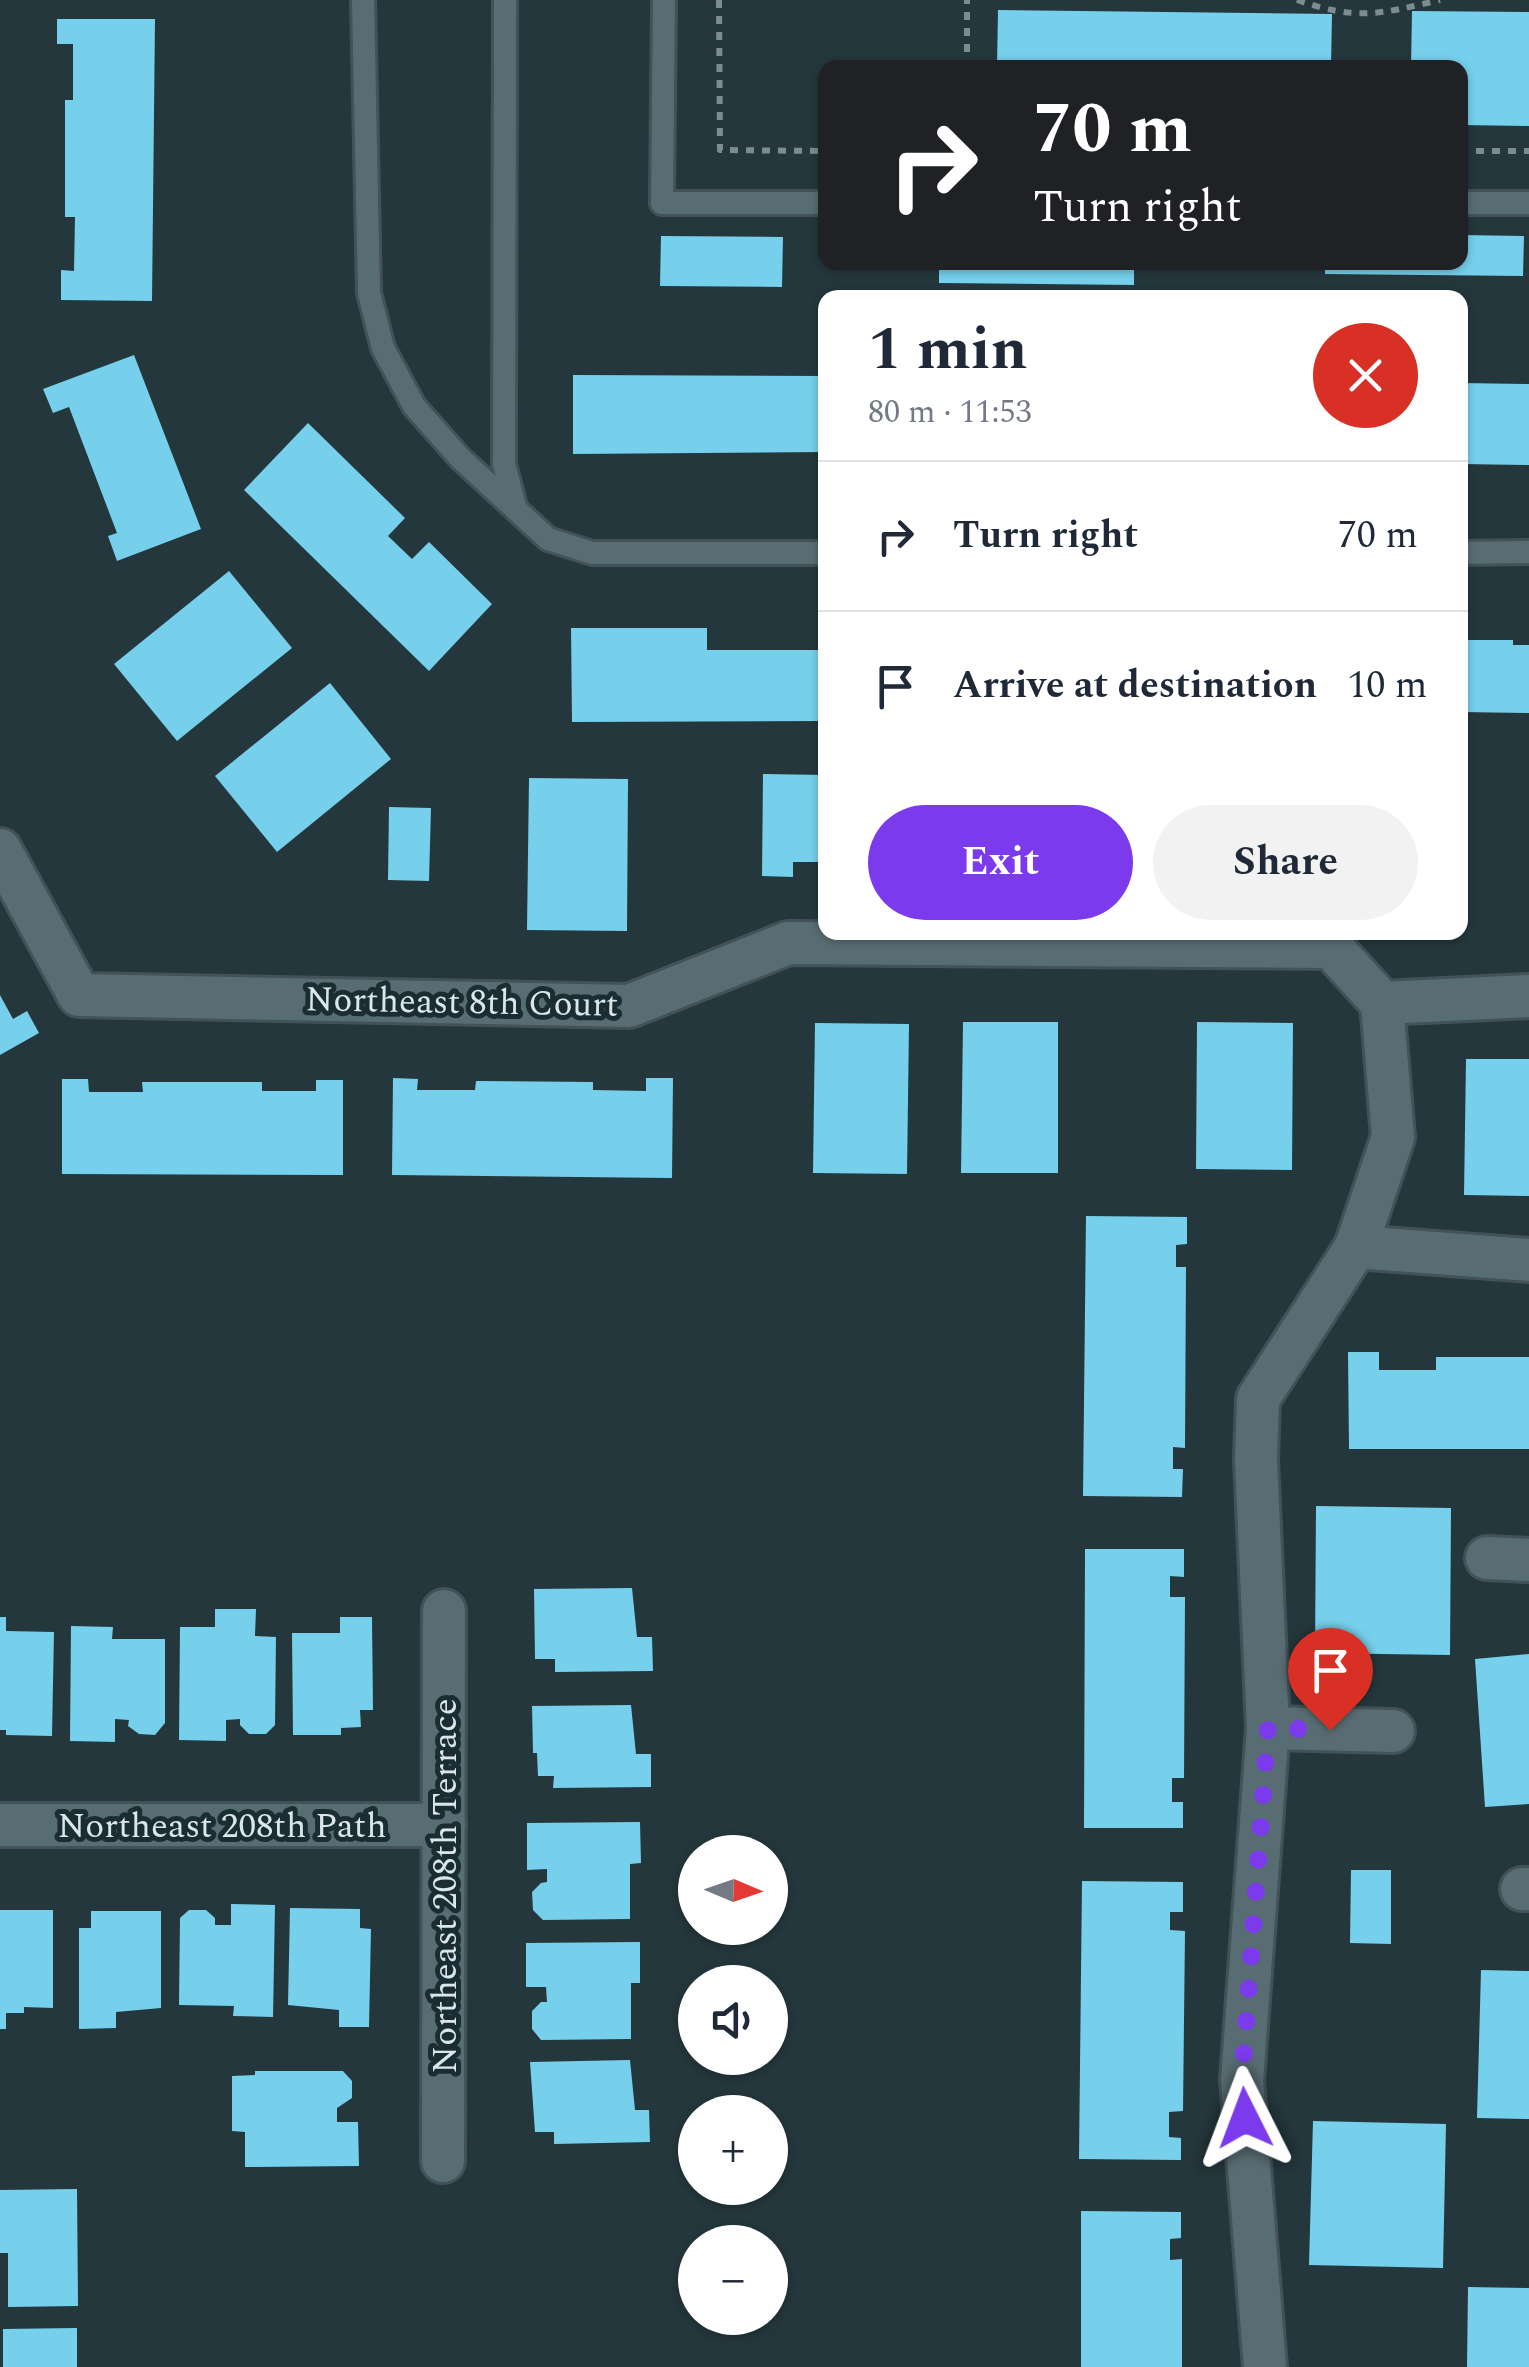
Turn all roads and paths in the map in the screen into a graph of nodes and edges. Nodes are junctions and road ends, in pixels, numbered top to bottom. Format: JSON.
{"nodes":[{"id":1,"x":363,"y":0,"type":"edge"},
{"id":2,"x":505,"y":0,"type":"edge"},
{"id":3,"x":664,"y":0,"type":"edge"},
{"id":4,"x":720,"y":0,"type":"edge"},
{"id":5,"x":967,"y":0,"type":"edge"},
{"id":6,"x":1296,"y":0,"type":"edge"},
{"id":7,"x":1440,"y":0,"type":"edge"},
{"id":8,"x":966,"y":60,"type":"edge"},
{"id":9,"x":818,"y":151,"type":"edge"},
{"id":10,"x":1468,"y":151,"type":"edge"},
{"id":11,"x":1529,"y":151,"type":"edge"},
{"id":12,"x":818,"y":203,"type":"edge"},
{"id":13,"x":1468,"y":203,"type":"edge"},
{"id":14,"x":1529,"y":203,"type":"edge"},
{"id":15,"x":515,"y":506,"type":"junction"},
{"id":16,"x":1468,"y":552,"type":"edge"},
{"id":17,"x":1529,"y":552,"type":"edge"},
{"id":18,"x":818,"y":553,"type":"edge"},
{"id":19,"x":0,"y":850,"type":"edge"},
{"id":20,"x":1529,"y":996,"type":"edge"},
{"id":21,"x":1382,"y":1004,"type":"junction"},
{"id":22,"x":1356,"y":1247,"type":"junction"},
{"id":23,"x":1529,"y":1260,"type":"edge"},
{"id":24,"x":1487,"y":1558,"type":"dead end"},
{"id":25,"x":1529,"y":1560,"type":"edge"},
{"id":26,"x":444,"y":1610,"type":"dead end"},
{"id":27,"x":1268,"y":1728,"type":"junction"},
{"id":28,"x":1393,"y":1731,"type":"dead end"},
{"id":29,"x":444,"y":1825,"type":"junction"},
{"id":30,"x":0,"y":1826,"type":"edge"},
{"id":31,"x":443,"y":2162,"type":"dead end"},
{"id":32,"x":1265,"y":2367,"type":"edge"}],
"edges":[{"from":1,"to":15,"type":"lane"},
{"from":2,"to":15,"type":"lane"},
{"from":3,"to":12,"type":"lane"},
{"from":4,"to":9,"type":"path"},
{"from":5,"to":8,"type":"path"},
{"from":6,"to":7,"type":"path"},
{"from":10,"to":11,"type":"path"},
{"from":13,"to":14,"type":"lane"},
{"from":15,"to":18,"type":"lane"},
{"from":16,"to":17,"type":"lane"},
{"from":19,"to":21,"type":"street","name":"Northeast 8th Court"},
{"from":20,"to":21,"type":"street"},
{"from":21,"to":22,"type":"street"},
{"from":22,"to":23,"type":"street"},
{"from":22,"to":27,"type":"street"},
{"from":24,"to":25,"type":"street"},
{"from":26,"to":29,"type":"street","name":"Northeast 208th Terrace"},
{"from":27,"to":28,"type":"street"},
{"from":27,"to":32,"type":"street"},
{"from":29,"to":30,"type":"street","name":"Northeast 208th Path"},
{"from":29,"to":31,"type":"street","name":"Northeast 208th Terrace"}]}
